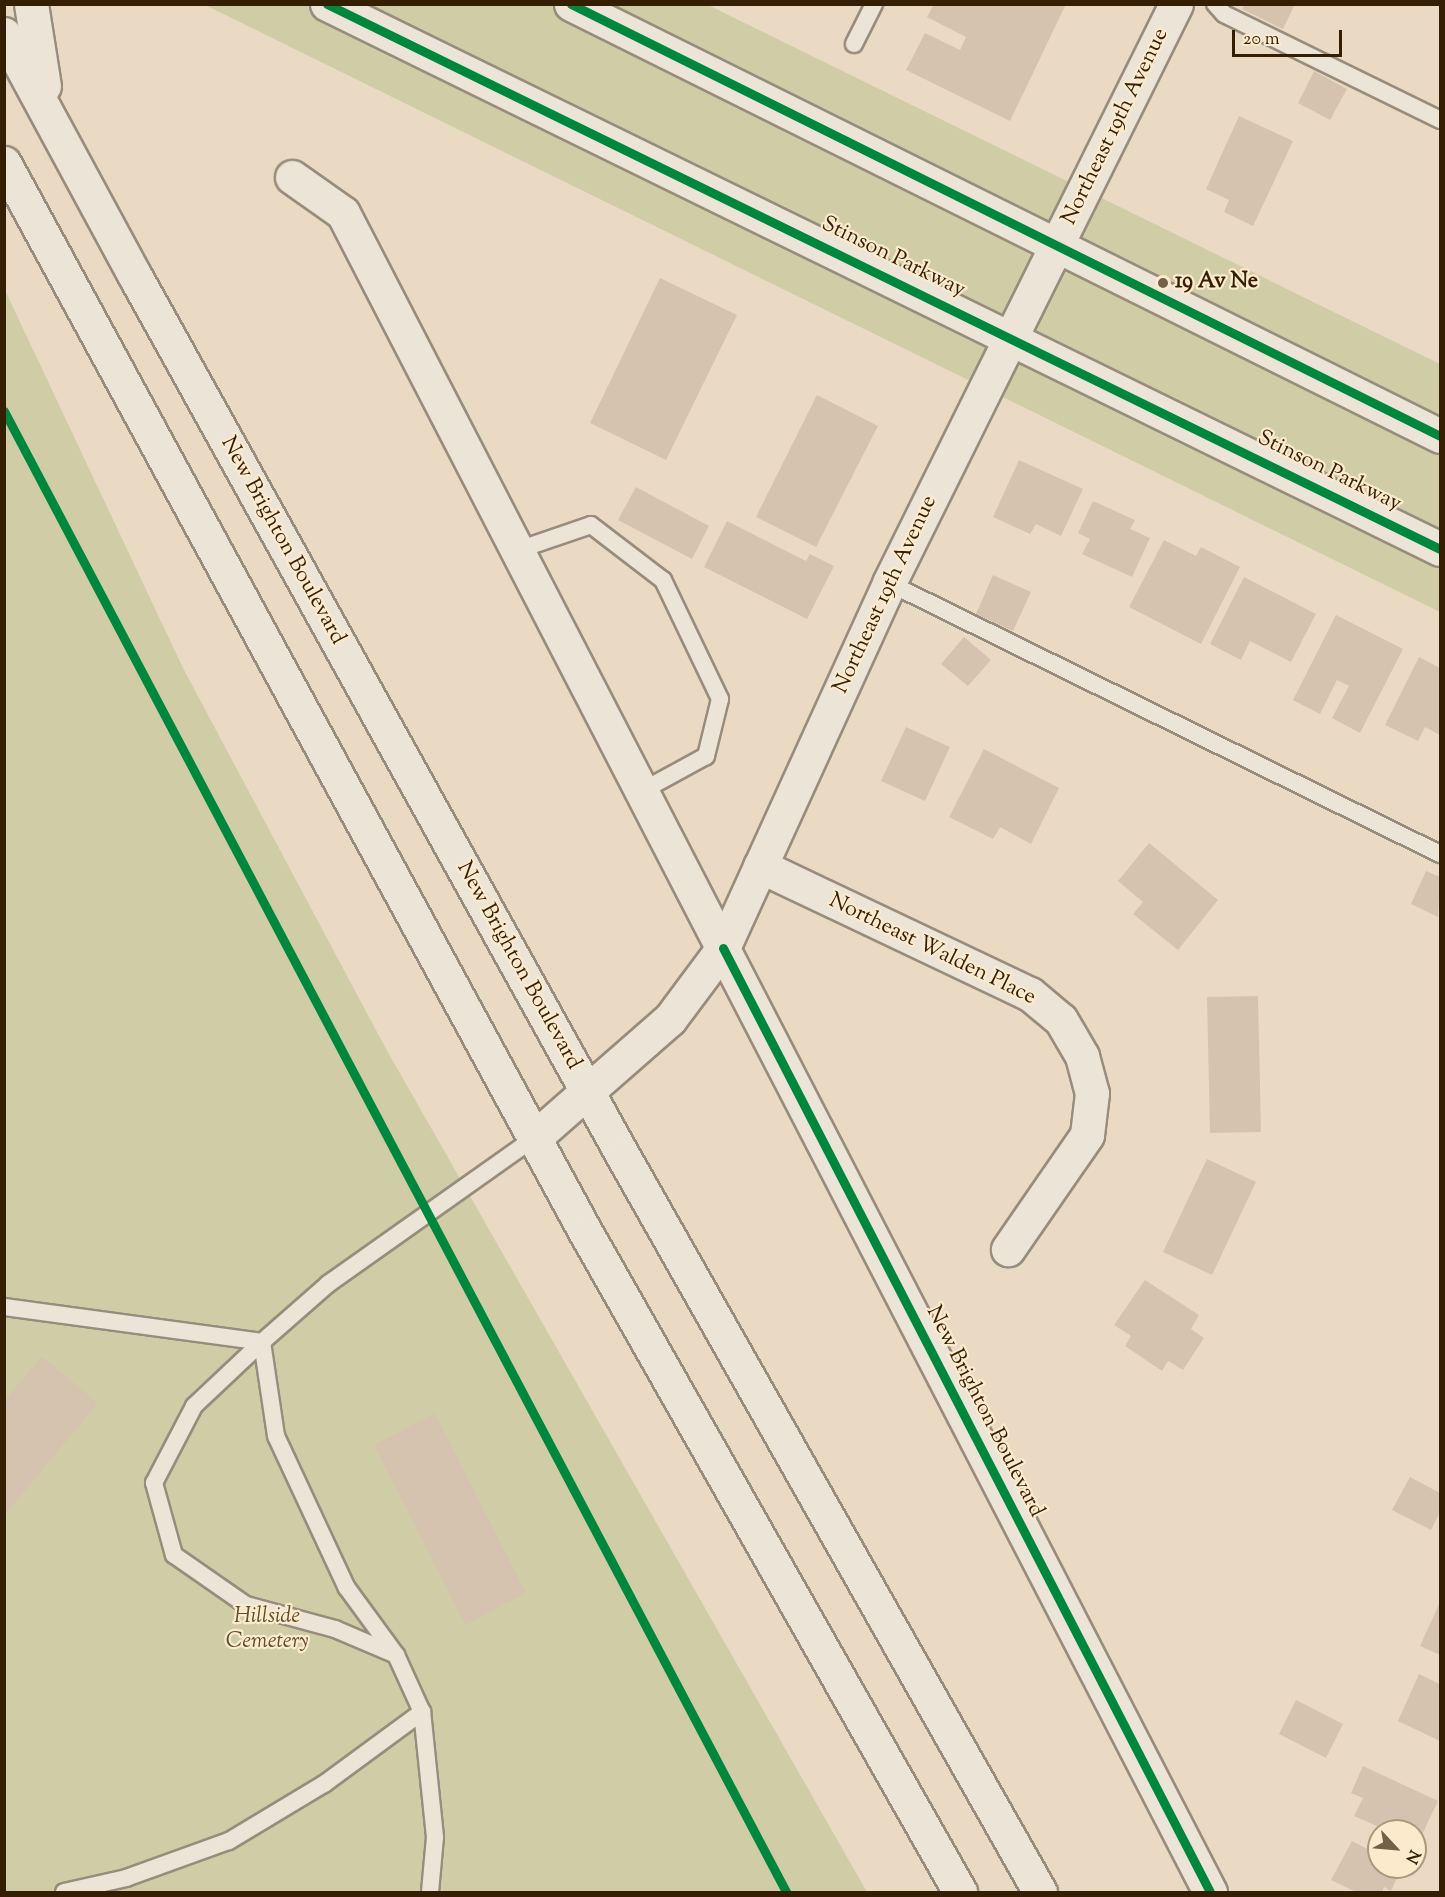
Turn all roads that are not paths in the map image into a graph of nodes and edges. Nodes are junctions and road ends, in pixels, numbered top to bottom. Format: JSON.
{"nodes":[{"id":1,"x":31,"y":4,"type":"edge"},
{"id":2,"x":327,"y":4,"type":"edge"},
{"id":3,"x":571,"y":4,"type":"edge"},
{"id":4,"x":874,"y":4,"type":"edge"},
{"id":5,"x":1176,"y":4,"type":"edge"},
{"id":6,"x":1215,"y":4,"type":"edge"},
{"id":7,"x":4,"y":34,"type":"edge"},
{"id":8,"x":854,"y":44,"type":"dead end"},
{"id":9,"x":50,"y":118,"type":"junction"},
{"id":10,"x":1440,"y":120,"type":"edge"},
{"id":11,"x":4,"y":163,"type":"edge"},
{"id":12,"x":292,"y":177,"type":"dead end"},
{"id":13,"x":1058,"y":245,"type":"junction"},
{"id":14,"x":1012,"y":338,"type":"junction"},
{"id":15,"x":1440,"y":436,"type":"edge"},
{"id":16,"x":1440,"y":549,"type":"edge"},
{"id":17,"x":518,"y":550,"type":"junction"},
{"id":18,"x":889,"y":583,"type":"junction"},
{"id":19,"x":642,"y":791,"type":"junction"},
{"id":20,"x":1440,"y":854,"type":"edge"},
{"id":21,"x":760,"y":866,"type":"junction"},
{"id":22,"x":723,"y":948,"type":"junction"},
{"id":23,"x":589,"y":1094,"type":"junction"},
{"id":24,"x":534,"y":1138,"type":"junction"},
{"id":25,"x":1008,"y":1249,"type":"dead end"},
{"id":26,"x":4,"y":1308,"type":"edge"},
{"id":27,"x":262,"y":1342,"type":"junction"},
{"id":28,"x":396,"y":1656,"type":"junction"},
{"id":29,"x":422,"y":1712,"type":"junction"},
{"id":30,"x":64,"y":1893,"type":"edge"},
{"id":31,"x":430,"y":1893,"type":"edge"},
{"id":32,"x":960,"y":1893,"type":"edge"},
{"id":33,"x":1040,"y":1893,"type":"edge"},
{"id":34,"x":1210,"y":1893,"type":"edge"}],
"edges":[{"from":1,"to":9,"type":"street"},
{"from":2,"to":14,"type":"street","name":"Stinson Parkway"},
{"from":3,"to":13,"type":"street"},
{"from":4,"to":8,"type":"lane"},
{"from":5,"to":13,"type":"street","name":"Northeast 19th Avenue"},
{"from":6,"to":10,"type":"lane"},
{"from":7,"to":9,"type":"street","name":"New Brighton Boulevard"},
{"from":9,"to":23,"type":"street","name":"New Brighton Boulevard"},
{"from":11,"to":24,"type":"street"},
{"from":12,"to":17,"type":"street","name":"New Brighton Boulevard"},
{"from":13,"to":14,"type":"street","name":"Northeast 19th Avenue"},
{"from":13,"to":15,"type":"street"},
{"from":14,"to":16,"type":"street","name":"Stinson Parkway"},
{"from":14,"to":18,"type":"street","name":"Northeast 19th Avenue"},
{"from":17,"to":19,"type":"street","name":"New Brighton Boulevard"},
{"from":17,"to":19,"type":"lane"},
{"from":18,"to":20,"type":"lane"},
{"from":18,"to":21,"type":"street","name":"Northeast 19th Avenue"},
{"from":19,"to":22,"type":"street","name":"New Brighton Boulevard"},
{"from":21,"to":22,"type":"street","name":"Northeast 19th Avenue"},
{"from":21,"to":25,"type":"street","name":"Northeast Walden Place"},
{"from":22,"to":23,"type":"street","name":"Northeast 19th Avenue"},
{"from":22,"to":34,"type":"street","name":"New Brighton Boulevard"},
{"from":23,"to":24,"type":"street","name":"Northeast 19th Avenue"},
{"from":23,"to":33,"type":"street","name":"New Brighton Boulevard"},
{"from":24,"to":27,"type":"lane"},
{"from":24,"to":32,"type":"street"},
{"from":26,"to":27,"type":"lane"},
{"from":27,"to":28,"type":"lane"},
{"from":27,"to":28,"type":"lane"},
{"from":28,"to":29,"type":"lane"},
{"from":29,"to":30,"type":"lane"},
{"from":29,"to":31,"type":"lane"}]}
